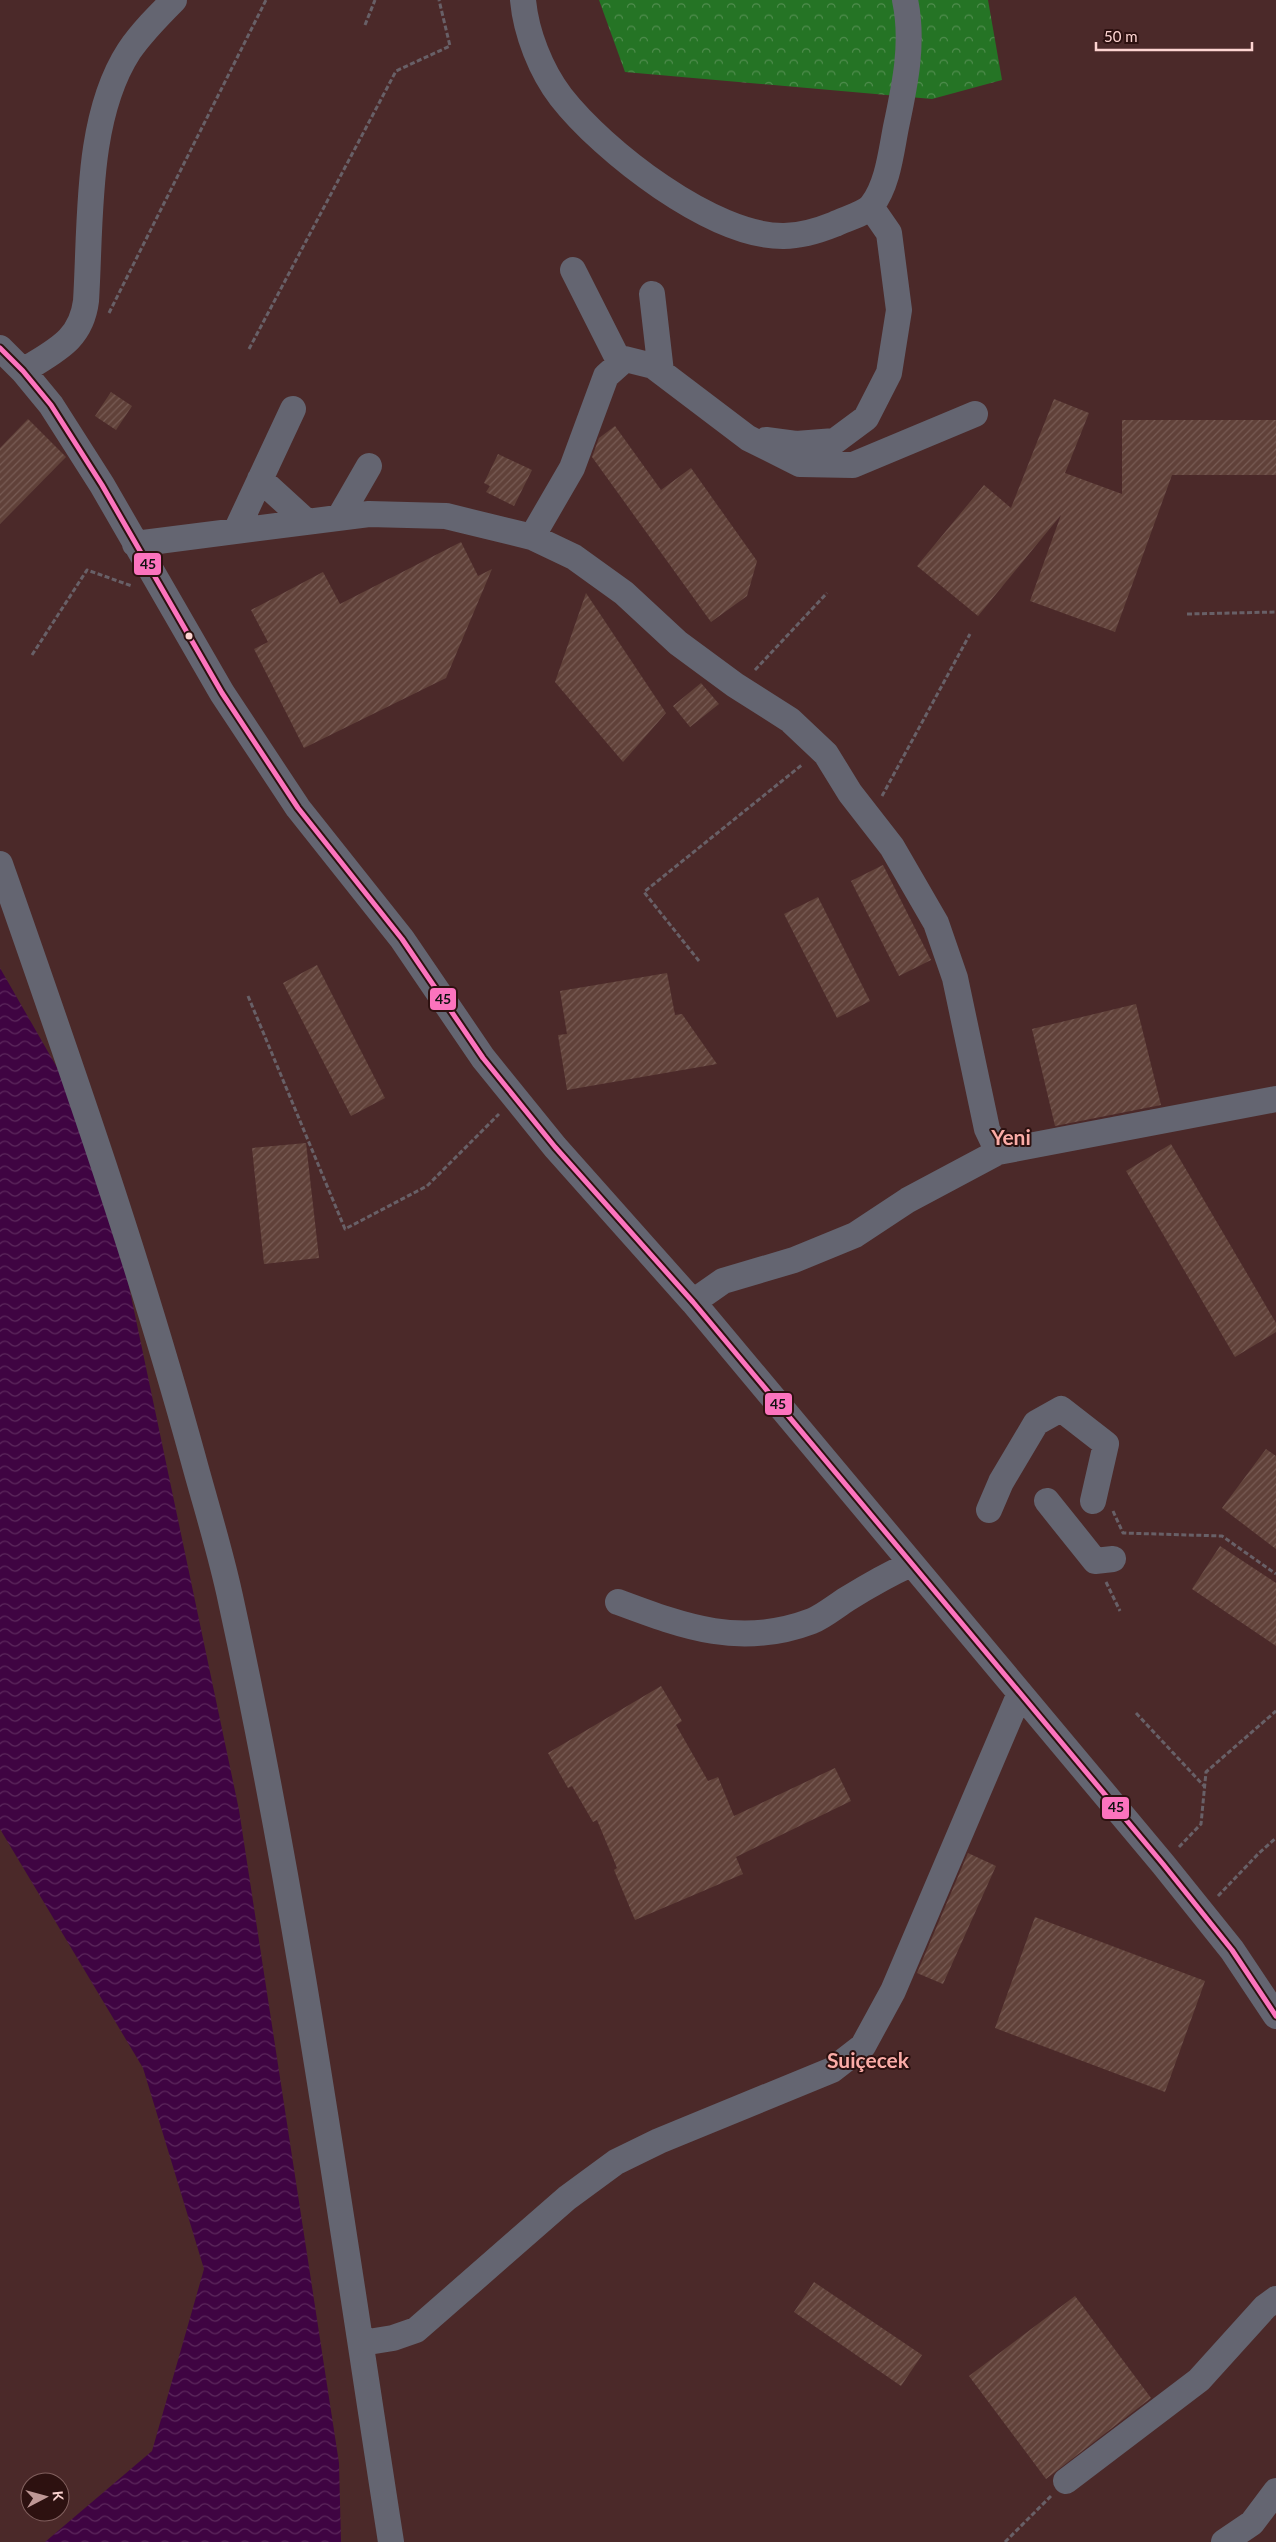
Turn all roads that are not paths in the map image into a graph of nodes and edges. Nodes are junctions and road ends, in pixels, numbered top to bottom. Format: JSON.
{"nodes":[{"id":1,"x":174,"y":0,"type":"edge"},
{"id":2,"x":523,"y":0,"type":"edge"},
{"id":3,"x":905,"y":0,"type":"edge"},
{"id":4,"x":871,"y":207,"type":"junction"},
{"id":5,"x":573,"y":270,"type":"dead end"},
{"id":6,"x":652,"y":294,"type":"dead end"},
{"id":7,"x":0,"y":348,"type":"edge"},
{"id":8,"x":620,"y":363,"type":"junction"},
{"id":9,"x":23,"y":370,"type":"junction"},
{"id":10,"x":661,"y":372,"type":"junction"},
{"id":11,"x":293,"y":409,"type":"dead end"},
{"id":12,"x":975,"y":414,"type":"dead end"},
{"id":13,"x":748,"y":438,"type":"junction"},
{"id":14,"x":369,"y":466,"type":"dead end"},
{"id":15,"x":260,"y":479,"type":"junction"},
{"id":16,"x":339,"y":518,"type":"junction"},
{"id":17,"x":307,"y":522,"type":"junction"},
{"id":18,"x":236,"y":531,"type":"junction"},
{"id":19,"x":532,"y":538,"type":"junction"},
{"id":20,"x":135,"y":544,"type":"junction"},
{"id":21,"x":0,"y":864,"type":"edge"},
{"id":22,"x":1276,"y":1099,"type":"edge"},
{"id":23,"x":998,"y":1152,"type":"junction"},
{"id":24,"x":693,"y":1302,"type":"junction"},
{"id":25,"x":1047,"y":1500,"type":"dead end"},
{"id":26,"x":1102,"y":1504,"type":"road end"},
{"id":27,"x":989,"y":1510,"type":"dead end"},
{"id":28,"x":1104,"y":1560,"type":"road end"},
{"id":29,"x":911,"y":1564,"type":"junction"},
{"id":30,"x":618,"y":1602,"type":"dead end"},
{"id":31,"x":1020,"y":1693,"type":"junction"},
{"id":32,"x":1276,"y":2016,"type":"edge"},
{"id":33,"x":1276,"y":2299,"type":"edge"},
{"id":34,"x":362,"y":2343,"type":"junction"},
{"id":35,"x":1066,"y":2481,"type":"road end"},
{"id":36,"x":1276,"y":2491,"type":"edge"},
{"id":37,"x":1229,"y":2541,"type":"edge"},
{"id":38,"x":391,"y":2542,"type":"edge"}],
"edges":[{"from":1,"to":9,"type":"street"},
{"from":2,"to":4,"type":"street"},
{"from":3,"to":4,"type":"street"},
{"from":4,"to":13,"type":"street"},
{"from":5,"to":8,"type":"street"},
{"from":6,"to":10,"type":"street"},
{"from":7,"to":9,"type":"street"},
{"from":8,"to":10,"type":"street"},
{"from":8,"to":19,"type":"street"},
{"from":9,"to":20,"type":"street"},
{"from":10,"to":13,"type":"street"},
{"from":11,"to":15,"type":"street"},
{"from":12,"to":13,"type":"street"},
{"from":14,"to":16,"type":"street"},
{"from":15,"to":17,"type":"street"},
{"from":15,"to":18,"type":"street"},
{"from":16,"to":17,"type":"street"},
{"from":16,"to":19,"type":"street"},
{"from":17,"to":18,"type":"street"},
{"from":18,"to":20,"type":"street"},
{"from":19,"to":23,"type":"street"},
{"from":20,"to":24,"type":"street"},
{"from":21,"to":34,"type":"street"},
{"from":22,"to":23,"type":"street"},
{"from":23,"to":24,"type":"street"},
{"from":24,"to":29,"type":"street"},
{"from":25,"to":28,"type":"street"},
{"from":26,"to":27,"type":"street"},
{"from":29,"to":30,"type":"street"},
{"from":29,"to":31,"type":"street"},
{"from":31,"to":32,"type":"street"},
{"from":31,"to":34,"type":"street"},
{"from":33,"to":35,"type":"street"},
{"from":34,"to":38,"type":"street"},
{"from":36,"to":37,"type":"street"}]}
